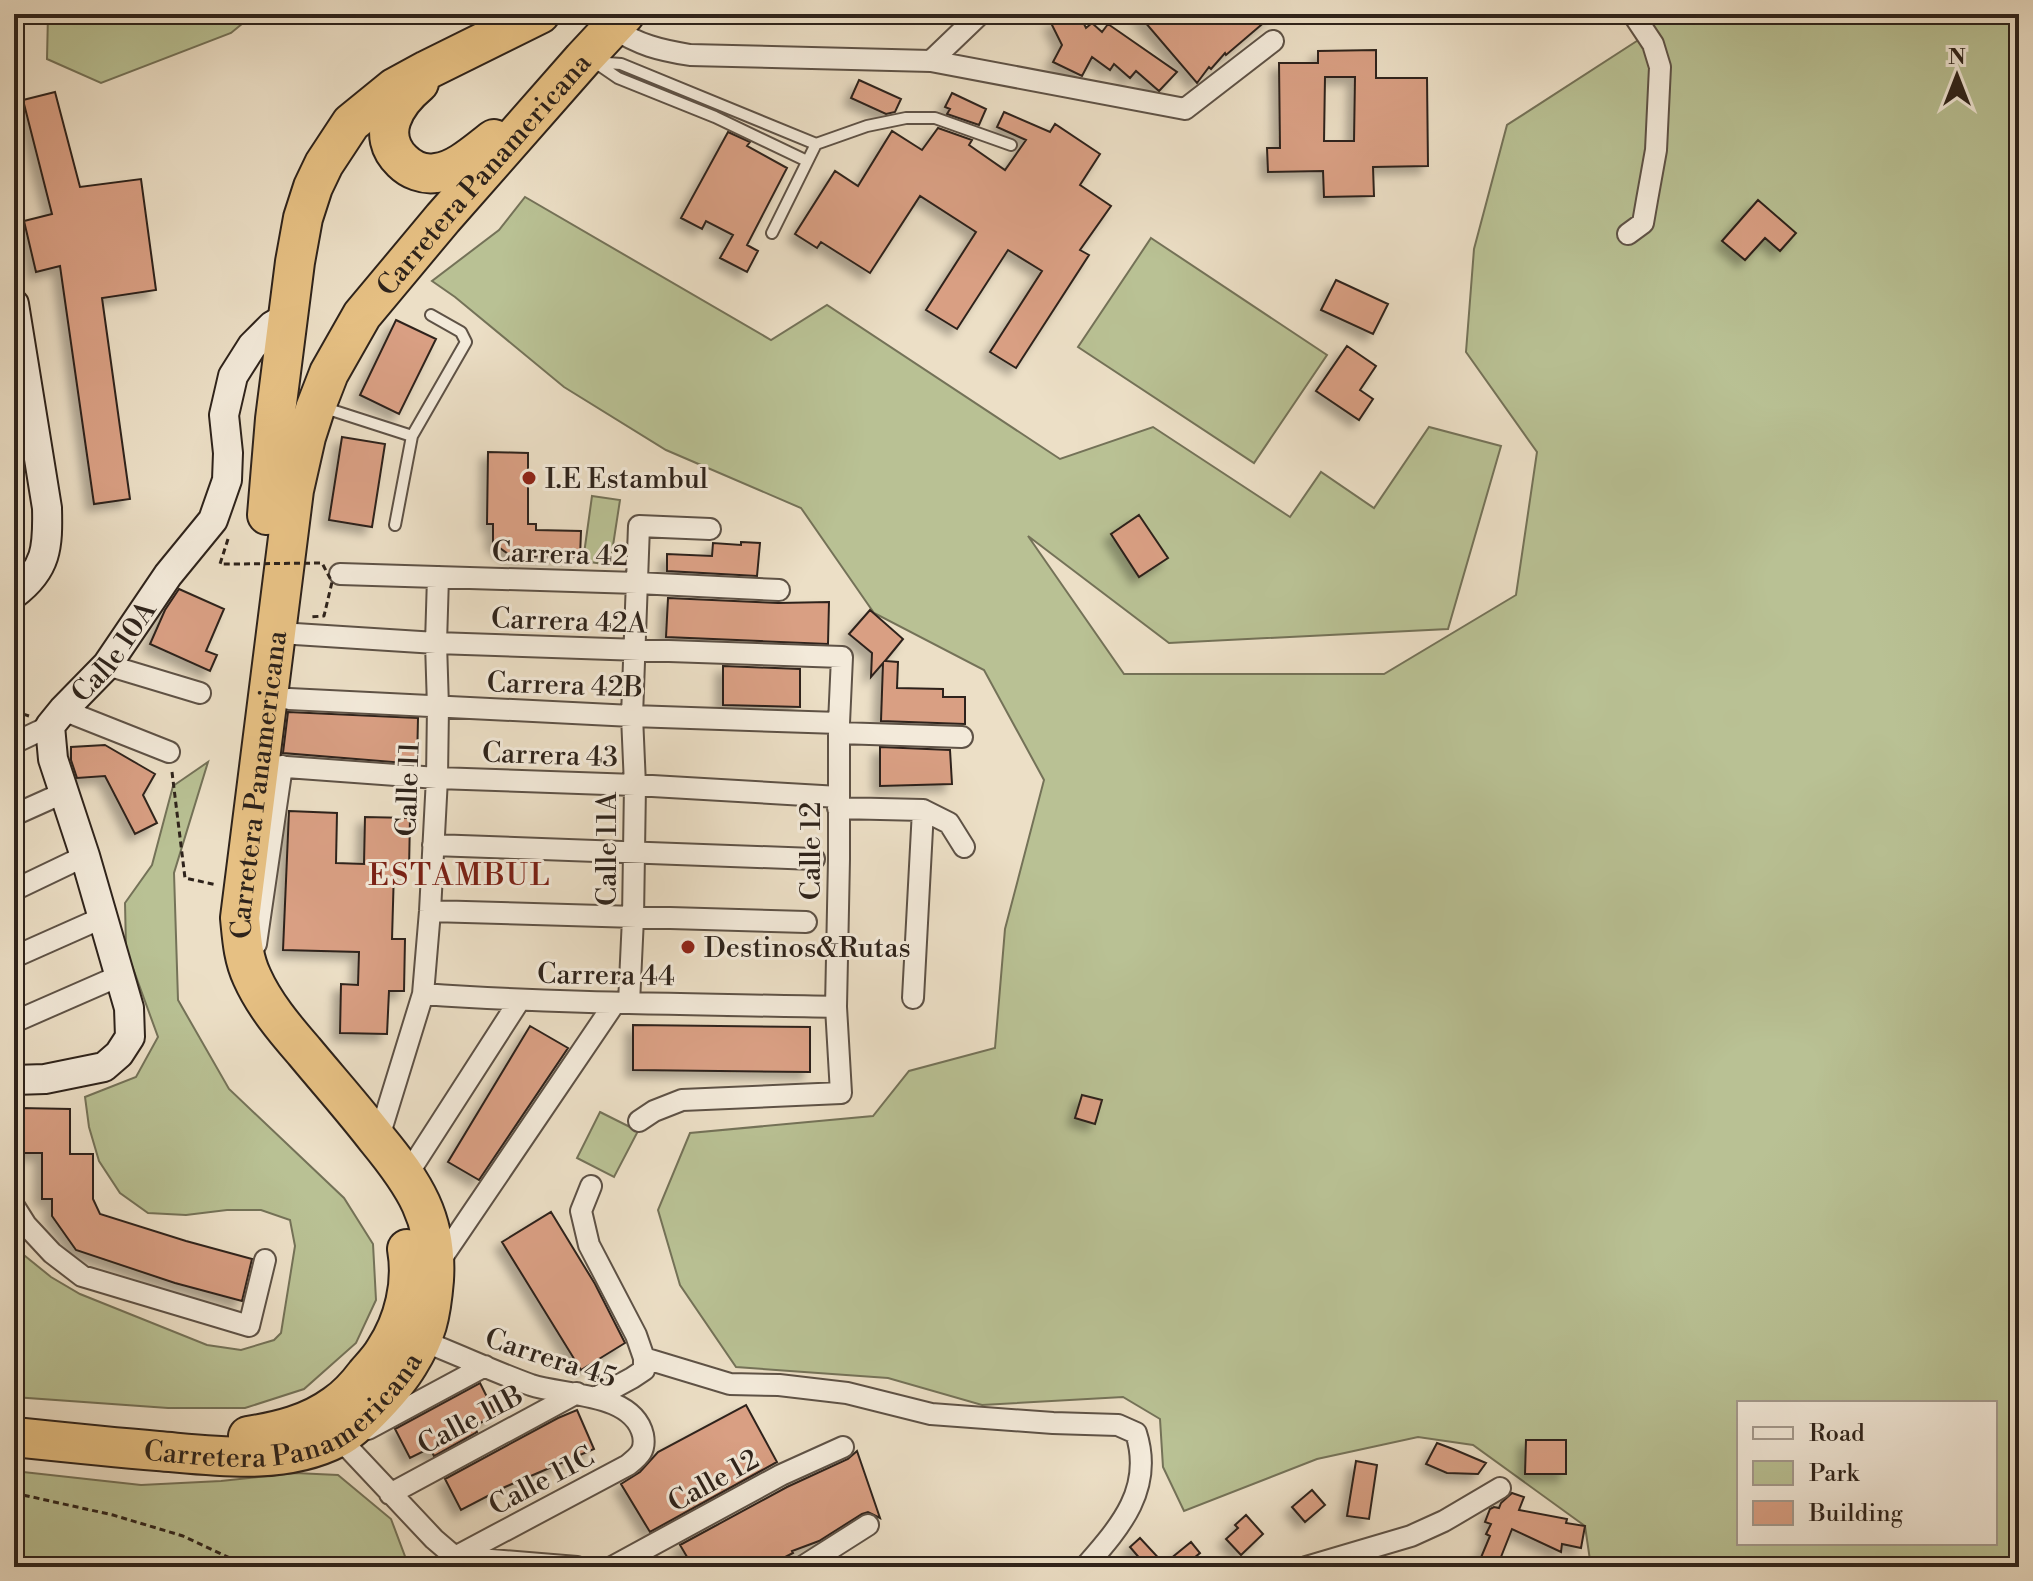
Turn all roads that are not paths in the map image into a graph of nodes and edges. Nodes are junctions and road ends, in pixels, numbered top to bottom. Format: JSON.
{"nodes":[{"id":1,"x":540,"y":14,"type":"edge"},
{"id":2,"x":980,"y":14,"type":"edge"},
{"id":3,"x":1633,"y":14,"type":"edge"},
{"id":4,"x":619,"y":21,"type":"edge"},
{"id":5,"x":1273,"y":41,"type":"dead end"},
{"id":6,"x":461,"y":54,"type":"junction"},
{"id":7,"x":931,"y":61,"type":"junction"},
{"id":8,"x":581,"y":67,"type":"junction"},
{"id":9,"x":816,"y":144,"type":"junction"},
{"id":10,"x":1011,"y":145,"type":"dead end"},
{"id":11,"x":807,"y":161,"type":"junction"},
{"id":12,"x":772,"y":233,"type":"dead end"},
{"id":13,"x":1628,"y":234,"type":"dead end"},
{"id":14,"x":14,"y":304,"type":"edge"},
{"id":15,"x":431,"y":315,"type":"dead end"},
{"id":16,"x":286,"y":318,"type":"junction"},
{"id":17,"x":316,"y":405,"type":"junction"},
{"id":18,"x":412,"y":436,"type":"junction"},
{"id":19,"x":395,"y":525,"type":"dead end"},
{"id":20,"x":710,"y":529,"type":"dead end"},
{"id":21,"x":340,"y":574,"type":"dead end"},
{"id":22,"x":438,"y":577,"type":"junction"},
{"id":23,"x":637,"y":583,"type":"junction"},
{"id":24,"x":779,"y":590,"type":"dead end"},
{"id":25,"x":14,"y":594,"type":"edge"},
{"id":26,"x":295,"y":634,"type":"dead end"},
{"id":27,"x":436,"y":643,"type":"junction"},
{"id":28,"x":634,"y":650,"type":"junction"},
{"id":29,"x":842,"y":657,"type":"joint"},
{"id":30,"x":107,"y":665,"type":"junction"},
{"id":31,"x":200,"y":693,"type":"dead end"},
{"id":32,"x":289,"y":699,"type":"dead end"},
{"id":33,"x":438,"y":707,"type":"junction"},
{"id":34,"x":632,"y":716,"type":"junction"},
{"id":35,"x":57,"y":718,"type":"junction"},
{"id":36,"x":839,"y":728,"type":"junction"},
{"id":37,"x":962,"y":737,"type":"dead end"},
{"id":38,"x":14,"y":743,"type":"edge"},
{"id":39,"x":169,"y":752,"type":"road end"},
{"id":40,"x":270,"y":766,"type":"junction"},
{"id":41,"x":437,"y":778,"type":"junction"},
{"id":42,"x":635,"y":785,"type":"junction"},
{"id":43,"x":63,"y":793,"type":"junction"},
{"id":44,"x":838,"y":802,"type":"junction"},
{"id":45,"x":923,"y":810,"type":"junction"},
{"id":46,"x":14,"y":815,"type":"edge"},
{"id":47,"x":433,"y":845,"type":"junction"},
{"id":48,"x":964,"y":847,"type":"dead end"},
{"id":49,"x":634,"y":853,"type":"junction"},
{"id":50,"x":85,"y":856,"type":"junction"},
{"id":51,"x":814,"y":859,"type":"dead end"},
{"id":52,"x":14,"y":890,"type":"edge"},
{"id":53,"x":430,"y":911,"type":"junction"},
{"id":54,"x":104,"y":917,"type":"junction"},
{"id":55,"x":633,"y":918,"type":"junction"},
{"id":56,"x":806,"y":922,"type":"dead end"},
{"id":57,"x":14,"y":957,"type":"edge"},
{"id":58,"x":119,"y":976,"type":"junction"},
{"id":59,"x":423,"y":994,"type":"junction"},
{"id":60,"x":913,"y":998,"type":"dead end"},
{"id":61,"x":519,"y":1001,"type":"junction"},
{"id":62,"x":621,"y":1003,"type":"junction"},
{"id":63,"x":836,"y":1007,"type":"junction"},
{"id":64,"x":14,"y":1022,"type":"edge"},
{"id":65,"x":14,"y":1080,"type":"edge"},
{"id":66,"x":639,"y":1121,"type":"dead end"},
{"id":67,"x":378,"y":1140,"type":"junction"},
{"id":68,"x":407,"y":1175,"type":"junction"},
{"id":69,"x":591,"y":1186,"type":"dead end"},
{"id":70,"x":14,"y":1206,"type":"edge"},
{"id":71,"x":265,"y":1260,"type":"dead end"},
{"id":72,"x":434,"y":1269,"type":"junction"},
{"id":73,"x":423,"y":1341,"type":"junction"},
{"id":74,"x":644,"y":1358,"type":"junction"},
{"id":75,"x":485,"y":1366,"type":"junction"},
{"id":76,"x":587,"y":1395,"type":"junction"},
{"id":77,"x":14,"y":1421,"type":"edge"},
{"id":78,"x":14,"y":1437,"type":"edge"},
{"id":79,"x":341,"y":1440,"type":"junction"},
{"id":80,"x":645,"y":1444,"type":"joint"},
{"id":81,"x":843,"y":1447,"type":"dead end"},
{"id":82,"x":1500,"y":1488,"type":"dead end"},
{"id":83,"x":390,"y":1494,"type":"junction"},
{"id":84,"x":868,"y":1525,"type":"dead end"},
{"id":85,"x":455,"y":1557,"type":"junction"},
{"id":86,"x":577,"y":1567,"type":"edge"},
{"id":87,"x":612,"y":1567,"type":"edge"},
{"id":88,"x":802,"y":1567,"type":"edge"},
{"id":89,"x":1085,"y":1567,"type":"edge"},
{"id":90,"x":1306,"y":1567,"type":"edge"}],
"edges":[{"from":1,"to":6,"type":"highway","name":"Carretera Panamericana"},
{"from":2,"to":7,"type":"street"},
{"from":3,"to":13,"type":"street"},
{"from":4,"to":7,"type":"street"},
{"from":4,"to":8,"type":"highway","name":"Carretera Panamericana"},
{"from":5,"to":7,"type":"street"},
{"from":6,"to":8,"type":"highway"},
{"from":6,"to":16,"type":"highway","name":"Carretera Panamericana"},
{"from":8,"to":9,"type":"lane"},
{"from":8,"to":11,"type":"lane"},
{"from":8,"to":17,"type":"highway","name":"Carretera Panamericana"},
{"from":9,"to":10,"type":"lane"},
{"from":9,"to":11,"type":"lane"},
{"from":11,"to":12,"type":"lane"},
{"from":14,"to":25,"type":"street"},
{"from":15,"to":18,"type":"lane"},
{"from":16,"to":30,"type":"street","name":"Calle 10A"},
{"from":16,"to":77,"type":"highway","name":"Carretera Panamericana"},
{"from":17,"to":18,"type":"lane"},
{"from":17,"to":40,"type":"highway","name":"Carretera Panamericana"},
{"from":18,"to":19,"type":"lane"},
{"from":20,"to":23,"type":"street","name":"Calle 11A"},
{"from":21,"to":22,"type":"street","name":"Carrera 42"},
{"from":22,"to":23,"type":"street","name":"Carrera 42"},
{"from":22,"to":27,"type":"street","name":"Calle 11"},
{"from":23,"to":24,"type":"street","name":"Carrera 42"},
{"from":23,"to":28,"type":"street","name":"Calle 11A"},
{"from":26,"to":27,"type":"street","name":"Carrera 42A"},
{"from":27,"to":28,"type":"street","name":"Carrera 42A"},
{"from":27,"to":33,"type":"street","name":"Calle 11"},
{"from":28,"to":29,"type":"street","name":"Carrera 42A"},
{"from":28,"to":34,"type":"street","name":"Calle 11A"},
{"from":29,"to":36,"type":"street","name":"Calle 12"},
{"from":30,"to":31,"type":"street"},
{"from":30,"to":35,"type":"street","name":"Calle 10A"},
{"from":32,"to":33,"type":"street","name":"Carrera 42B"},
{"from":33,"to":34,"type":"street","name":"Carrera 42B"},
{"from":33,"to":41,"type":"street","name":"Calle 11"},
{"from":34,"to":36,"type":"street","name":"Carrera 42B"},
{"from":34,"to":42,"type":"street","name":"Calle 11A"},
{"from":35,"to":38,"type":"street"},
{"from":35,"to":39,"type":"street"},
{"from":35,"to":43,"type":"street","name":"Calle 10A"},
{"from":36,"to":37,"type":"street","name":"Carrera 42B"},
{"from":36,"to":44,"type":"street","name":"Calle 12"},
{"from":40,"to":41,"type":"street","name":"Carrera 43"},
{"from":40,"to":67,"type":"highway","name":"Carretera Panamericana"},
{"from":41,"to":42,"type":"street","name":"Carrera 43"},
{"from":41,"to":47,"type":"street","name":"Calle 11"},
{"from":42,"to":44,"type":"street","name":"Carrera 43"},
{"from":42,"to":49,"type":"street","name":"Calle 11A"},
{"from":43,"to":46,"type":"street"},
{"from":43,"to":50,"type":"street","name":"Calle 10A"},
{"from":44,"to":45,"type":"street","name":"Carrera 43"},
{"from":44,"to":63,"type":"street","name":"Calle 12"},
{"from":45,"to":48,"type":"street"},
{"from":45,"to":60,"type":"street"},
{"from":47,"to":49,"type":"street"},
{"from":47,"to":53,"type":"street","name":"Calle 11"},
{"from":49,"to":51,"type":"street"},
{"from":49,"to":55,"type":"street","name":"Calle 11A"},
{"from":50,"to":52,"type":"street"},
{"from":50,"to":54,"type":"street","name":"Calle 10A"},
{"from":53,"to":55,"type":"street"},
{"from":53,"to":59,"type":"street","name":"Calle 11"},
{"from":54,"to":57,"type":"street"},
{"from":54,"to":58,"type":"street","name":"Calle 10A"},
{"from":55,"to":56,"type":"street"},
{"from":55,"to":62,"type":"street","name":"Calle 11A"},
{"from":58,"to":64,"type":"street"},
{"from":58,"to":65,"type":"street","name":"Calle 10A"},
{"from":59,"to":61,"type":"street","name":"Carrera 44"},
{"from":59,"to":67,"type":"street","name":"Calle 11"},
{"from":61,"to":62,"type":"street","name":"Carrera 44"},
{"from":61,"to":68,"type":"street"},
{"from":62,"to":63,"type":"street","name":"Carrera 44"},
{"from":62,"to":72,"type":"street"},
{"from":63,"to":66,"type":"street","name":"Calle 12"},
{"from":67,"to":68,"type":"highway","name":"Carretera Panamericana"},
{"from":68,"to":72,"type":"highway","name":"Carretera Panamericana"},
{"from":69,"to":74,"type":"street"},
{"from":70,"to":71,"type":"street"},
{"from":72,"to":73,"type":"highway","name":"Carretera Panamericana"},
{"from":73,"to":75,"type":"street","name":"Carrera 45"},
{"from":73,"to":79,"type":"highway","name":"Carretera Panamericana"},
{"from":74,"to":76,"type":"street","name":"Calle 11B"},
{"from":74,"to":89,"type":"street"},
{"from":75,"to":76,"type":"street","name":"Carrera 45"},
{"from":75,"to":79,"type":"street"},
{"from":76,"to":80,"type":"street","name":"Carrera 45"},
{"from":76,"to":83,"type":"street","name":"Calle 11B"},
{"from":78,"to":79,"type":"highway","name":"Carretera Panamericana"},
{"from":79,"to":83,"type":"street"},
{"from":80,"to":85,"type":"street","name":"Calle 11C"},
{"from":81,"to":87,"type":"street","name":"Calle 12"},
{"from":82,"to":90,"type":"street"},
{"from":83,"to":85,"type":"street"},
{"from":84,"to":88,"type":"street"},
{"from":85,"to":86,"type":"street"}]}
